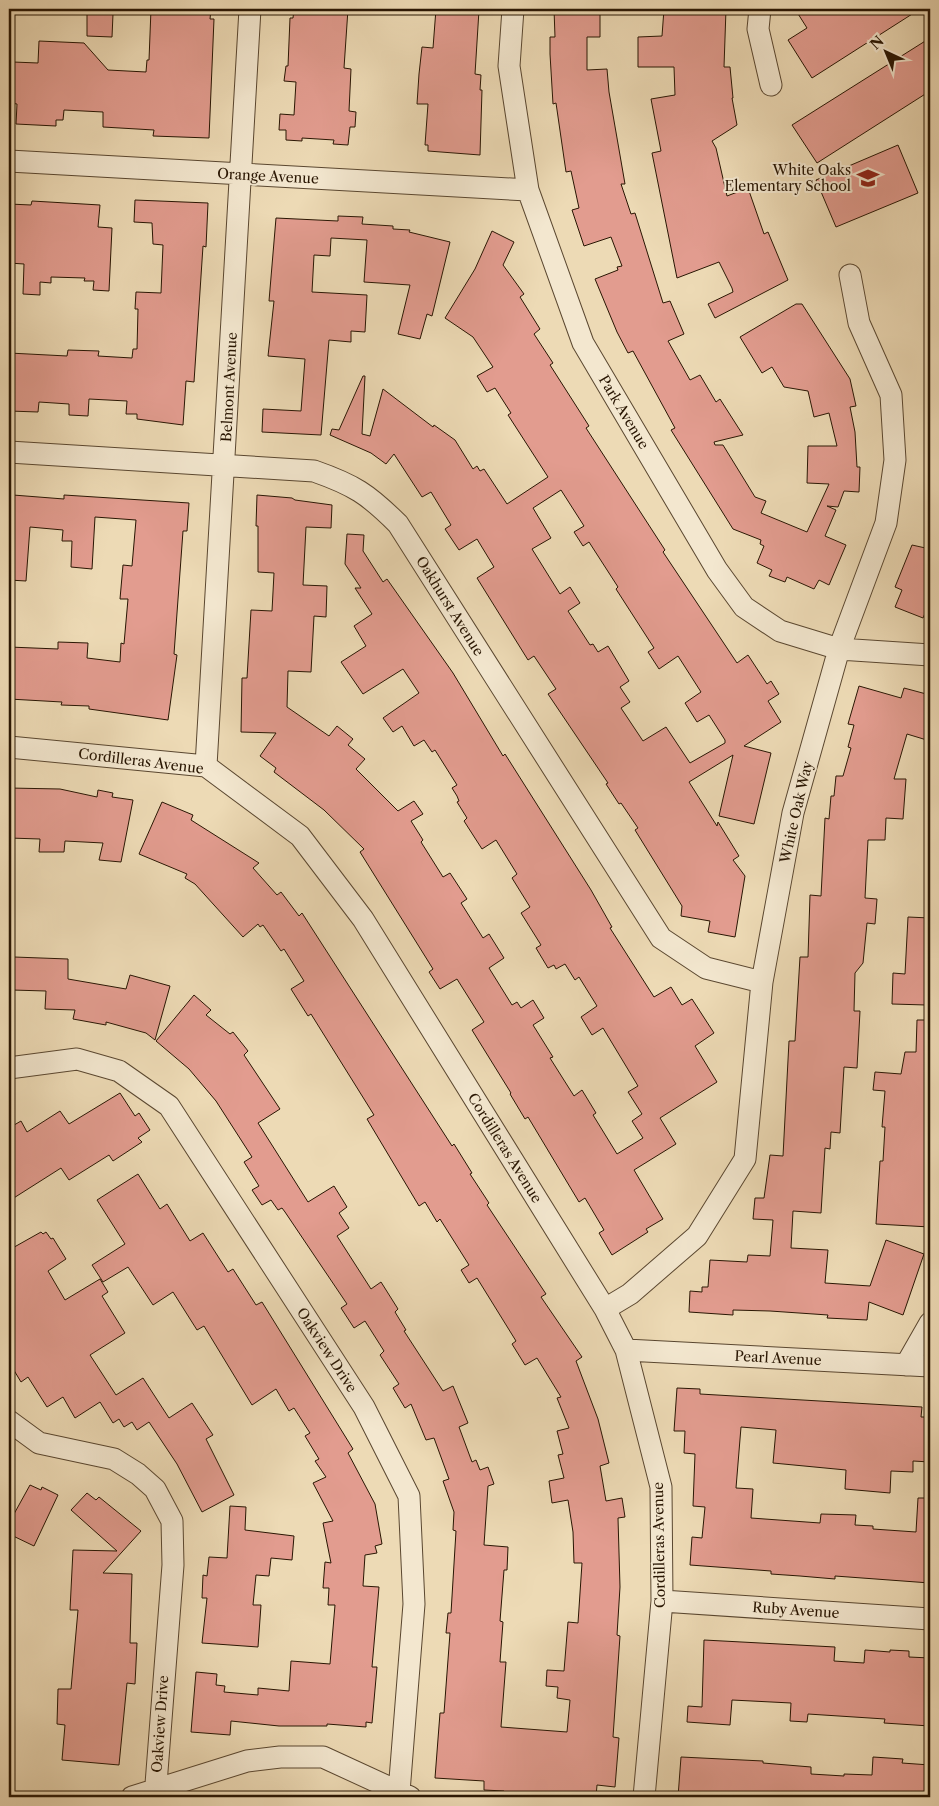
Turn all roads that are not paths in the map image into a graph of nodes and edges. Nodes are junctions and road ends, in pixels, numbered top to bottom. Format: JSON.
{"nodes":[{"id":1,"x":250,"y":9,"type":"edge"},
{"id":2,"x":512,"y":9,"type":"edge"},
{"id":3,"x":760,"y":9,"type":"edge"},
{"id":4,"x":771,"y":85,"type":"dead end"},
{"id":5,"x":9,"y":161,"type":"edge"},
{"id":6,"x":240,"y":174,"type":"junction"},
{"id":7,"x":528,"y":190,"type":"junction"},
{"id":8,"x":850,"y":275,"type":"dead end"},
{"id":9,"x":9,"y":452,"type":"edge"},
{"id":10,"x":225,"y":465,"type":"junction"},
{"id":11,"x":839,"y":649,"type":"junction"},
{"id":12,"x":930,"y":655,"type":"edge"},
{"id":13,"x":9,"y":748,"type":"edge"},
{"id":14,"x":206,"y":766,"type":"junction"},
{"id":15,"x":762,"y":982,"type":"junction"},
{"id":16,"x":9,"y":1068,"type":"edge"},
{"id":17,"x":605,"y":1309,"type":"junction"},
{"id":18,"x":930,"y":1323,"type":"edge"},
{"id":19,"x":626,"y":1350,"type":"junction"},
{"id":20,"x":906,"y":1365,"type":"junction"},
{"id":21,"x":930,"y":1366,"type":"edge"},
{"id":22,"x":9,"y":1421,"type":"edge"},
{"id":23,"x":662,"y":1601,"type":"junction"},
{"id":24,"x":930,"y":1619,"type":"edge"},
{"id":25,"x":404,"y":1794,"type":"edge"},
{"id":26,"x":155,"y":1795,"type":"edge"},
{"id":27,"x":132,"y":1797,"type":"edge"},
{"id":28,"x":644,"y":1797,"type":"edge"}],
"edges":[{"from":1,"to":6,"type":"street","name":"Belmont Avenue"},
{"from":2,"to":7,"type":"street","name":"Park Avenue"},
{"from":3,"to":4,"type":"street"},
{"from":5,"to":6,"type":"street","name":"Orange Avenue"},
{"from":6,"to":7,"type":"street","name":"Orange Avenue"},
{"from":6,"to":10,"type":"street","name":"Belmont Avenue"},
{"from":7,"to":11,"type":"street","name":"Park Avenue"},
{"from":8,"to":11,"type":"street","name":"White Oak Way"},
{"from":9,"to":10,"type":"street","name":"Oakhurst Avenue"},
{"from":10,"to":14,"type":"street","name":"Belmont Avenue"},
{"from":10,"to":15,"type":"street","name":"Oakhurst Avenue"},
{"from":11,"to":12,"type":"street","name":"Park Avenue"},
{"from":11,"to":15,"type":"street","name":"White Oak Way"},
{"from":13,"to":14,"type":"street","name":"Cordilleras Avenue"},
{"from":14,"to":17,"type":"street","name":"Cordilleras Avenue"},
{"from":15,"to":17,"type":"street","name":"White Oak Way"},
{"from":16,"to":25,"type":"street","name":"Oakview Drive"},
{"from":17,"to":19,"type":"street","name":"Cordilleras Avenue"},
{"from":18,"to":20,"type":"street"},
{"from":19,"to":20,"type":"street","name":"Pearl Avenue"},
{"from":19,"to":23,"type":"street","name":"Cordilleras Avenue"},
{"from":20,"to":21,"type":"street","name":"Pearl Avenue"},
{"from":22,"to":26,"type":"street","name":"Oakview Drive"},
{"from":23,"to":24,"type":"street","name":"Ruby Avenue"},
{"from":23,"to":28,"type":"street","name":"Cordilleras Avenue"},
{"from":25,"to":26,"type":"street"},
{"from":26,"to":27,"type":"street"}]}
